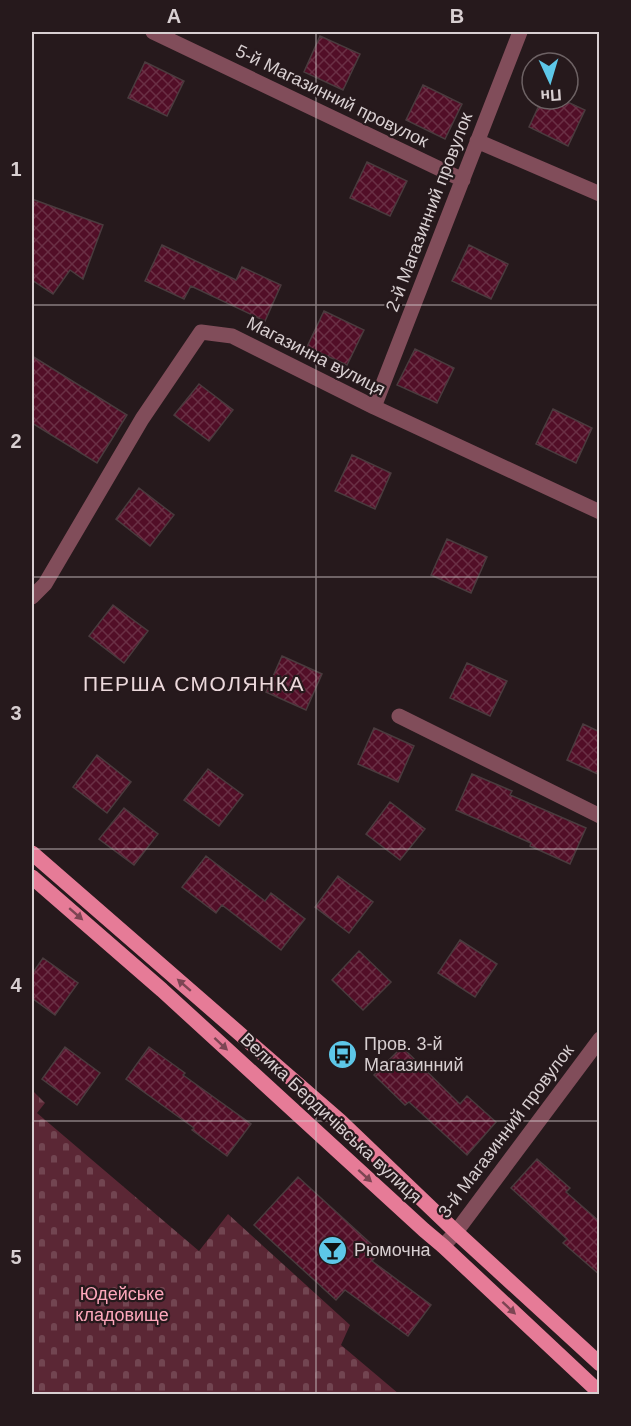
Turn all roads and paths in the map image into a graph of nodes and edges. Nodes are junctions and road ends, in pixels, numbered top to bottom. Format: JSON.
{"nodes":[{"id":1,"x":153,"y":32,"type":"edge"},
{"id":2,"x":520,"y":32,"type":"edge"},
{"id":3,"x":477,"y":141,"type":"junction"},
{"id":4,"x":463,"y":180,"type":"junction"},
{"id":5,"x":600,"y":194,"type":"edge"},
{"id":6,"x":374,"y":407,"type":"junction"},
{"id":7,"x":600,"y":512,"type":"edge"},
{"id":8,"x":32,"y":597,"type":"edge"},
{"id":9,"x":399,"y":716,"type":"dead end"},
{"id":10,"x":600,"y":816,"type":"edge"},
{"id":11,"x":32,"y":853,"type":"edge"},
{"id":12,"x":32,"y":876,"type":"edge"},
{"id":13,"x":600,"y":1039,"type":"edge"},
{"id":14,"x":456,"y":1232,"type":"junction"},
{"id":15,"x":443,"y":1246,"type":"junction"},
{"id":16,"x":600,"y":1364,"type":"edge"},
{"id":17,"x":600,"y":1393,"type":"edge"}],
"edges":[{"from":1,"to":4,"type":"street","name":"5-й Магазинний провулок"},
{"from":2,"to":3,"type":"street","name":"2-й Магазинний провулок"},
{"from":3,"to":4,"type":"street","name":"2-й Магазинний провулок"},
{"from":3,"to":5,"type":"street"},
{"from":4,"to":6,"type":"street","name":"2-й Магазинний провулок"},
{"from":6,"to":7,"type":"street","name":"Магазинна вулиця"},
{"from":6,"to":8,"type":"street","name":"Магазинна вулиця"},
{"from":9,"to":10,"type":"street"},
{"from":14,"to":11,"type":"main road","name":"Велика Бердичівська вулиця","one_way":true},
{"from":12,"to":15,"type":"main road","name":"Велика Бердичівська вулиця","one_way":true},
{"from":13,"to":14,"type":"street","name":"3-й Магазинний провулок"},
{"from":14,"to":15,"type":"street","name":"3-й Магазинний провулок"},
{"from":14,"to":16,"type":"main road","name":"Велика Бердичівська вулиця"},
{"from":15,"to":17,"type":"main road","name":"Велика Бердичівська вулиця","one_way":true}]}
